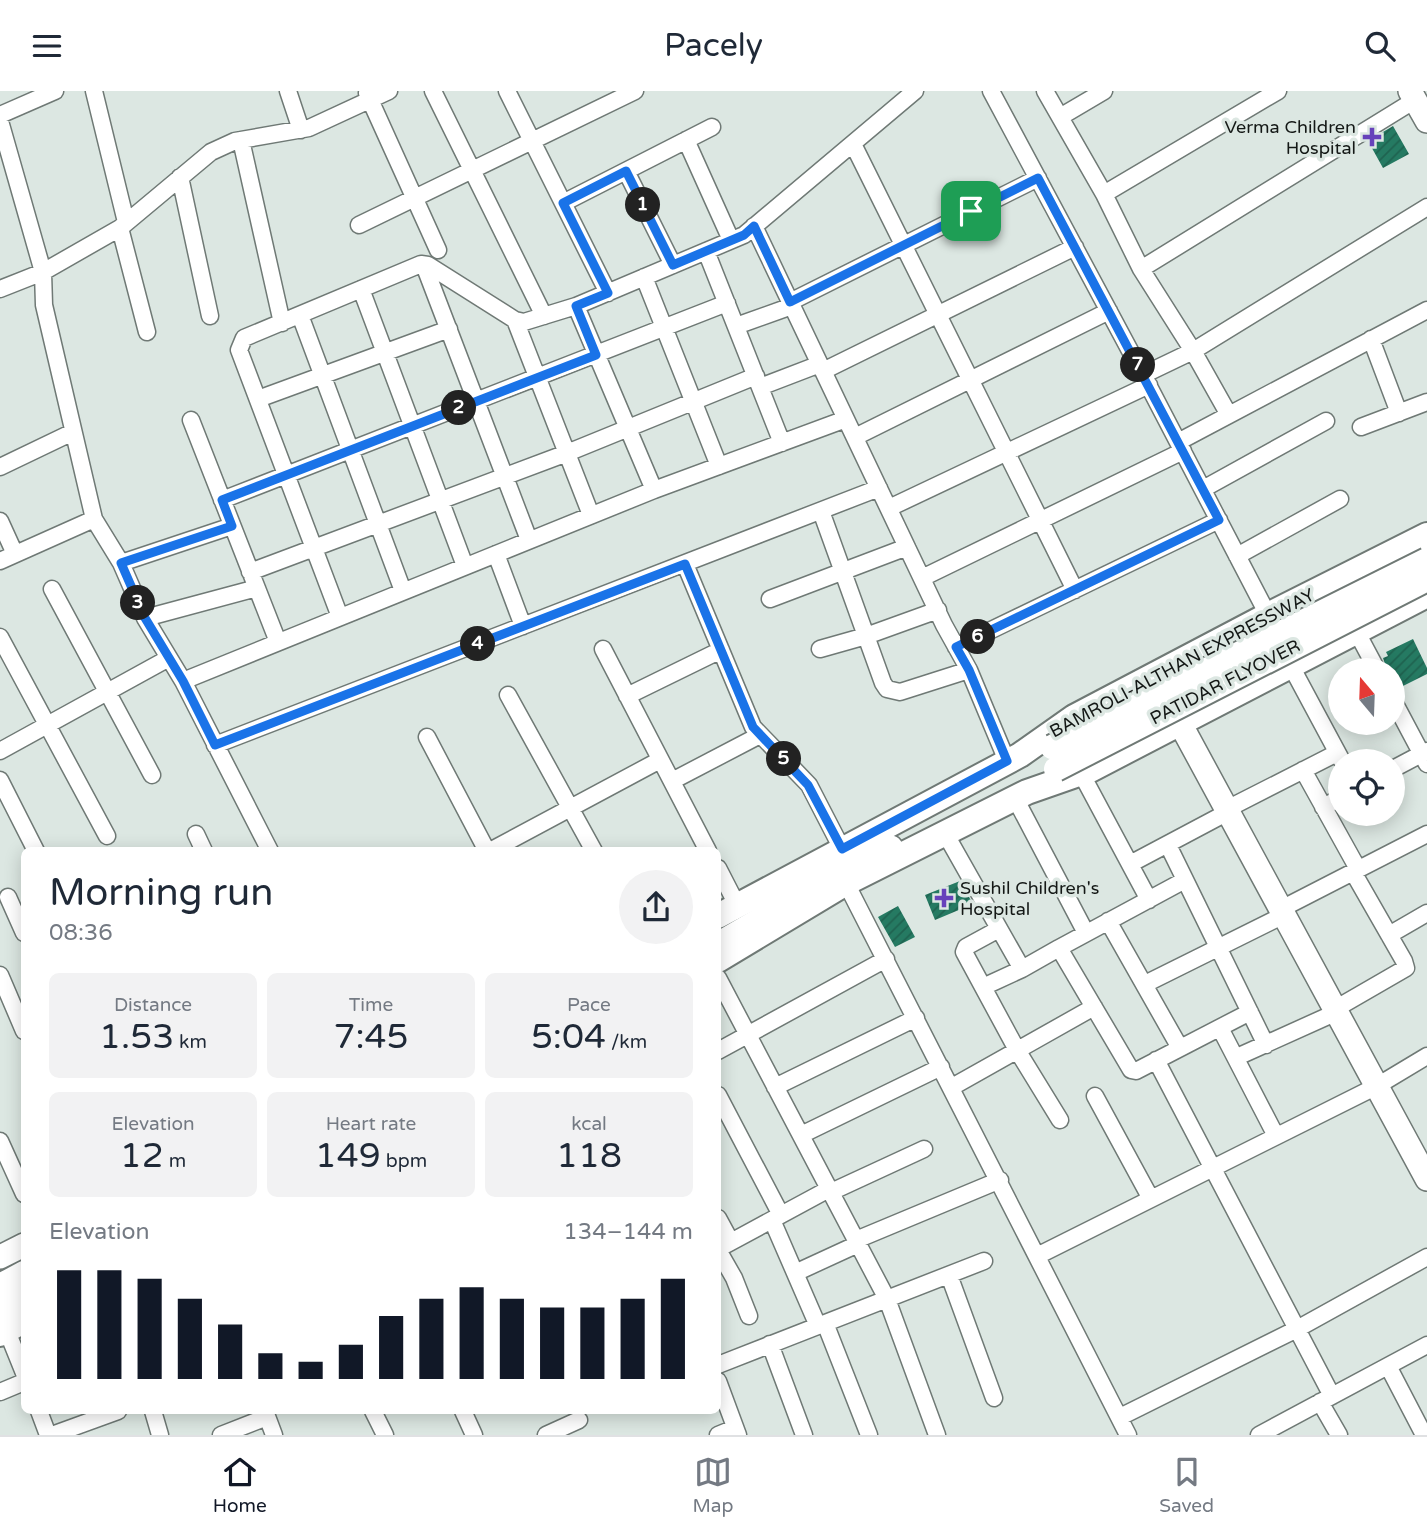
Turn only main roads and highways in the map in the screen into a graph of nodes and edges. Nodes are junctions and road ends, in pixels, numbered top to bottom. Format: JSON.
{"nodes":[{"id":1,"x":1427,"y":535,"type":"edge"},
{"id":2,"x":1427,"y":559,"type":"edge"},
{"id":3,"x":1427,"y":579,"type":"edge"},
{"id":4,"x":1427,"y":595,"type":"edge"},
{"id":5,"x":1014,"y":758,"type":"junction"},
{"id":6,"x":1054,"y":758,"type":"junction"},
{"id":7,"x":1021,"y":795,"type":"junction"},
{"id":8,"x":727,"y":911,"type":"edge"},
{"id":9,"x":721,"y":958,"type":"edge"},
{"id":10,"x":21,"y":1275,"type":"edge"},
{"id":11,"x":0,"y":1286,"type":"edge"}],
"edges":[{"from":1,"to":5,"type":"main road","name":"BAMROLI-ALTHAN EXPRESSWAY"},
{"from":2,"to":6,"type":"main road","name":"PATIDAR FLYOVER","bridge":true},
{"from":3,"to":6,"type":"main road","name":"PATIDAR FLYOVER","bridge":true},
{"from":4,"to":7,"type":"main road"},
{"from":5,"to":6,"type":"main road","name":"PATIDAR FLYOVER"},
{"from":5,"to":8,"type":"main road","name":"BAMROLI-ALTHAN EXPRESSWAY"},
{"from":6,"to":7,"type":"main road","name":"PATIDAR FLYOVER"},
{"from":7,"to":9,"type":"main road"},
{"from":10,"to":11,"type":"main road"}]}
